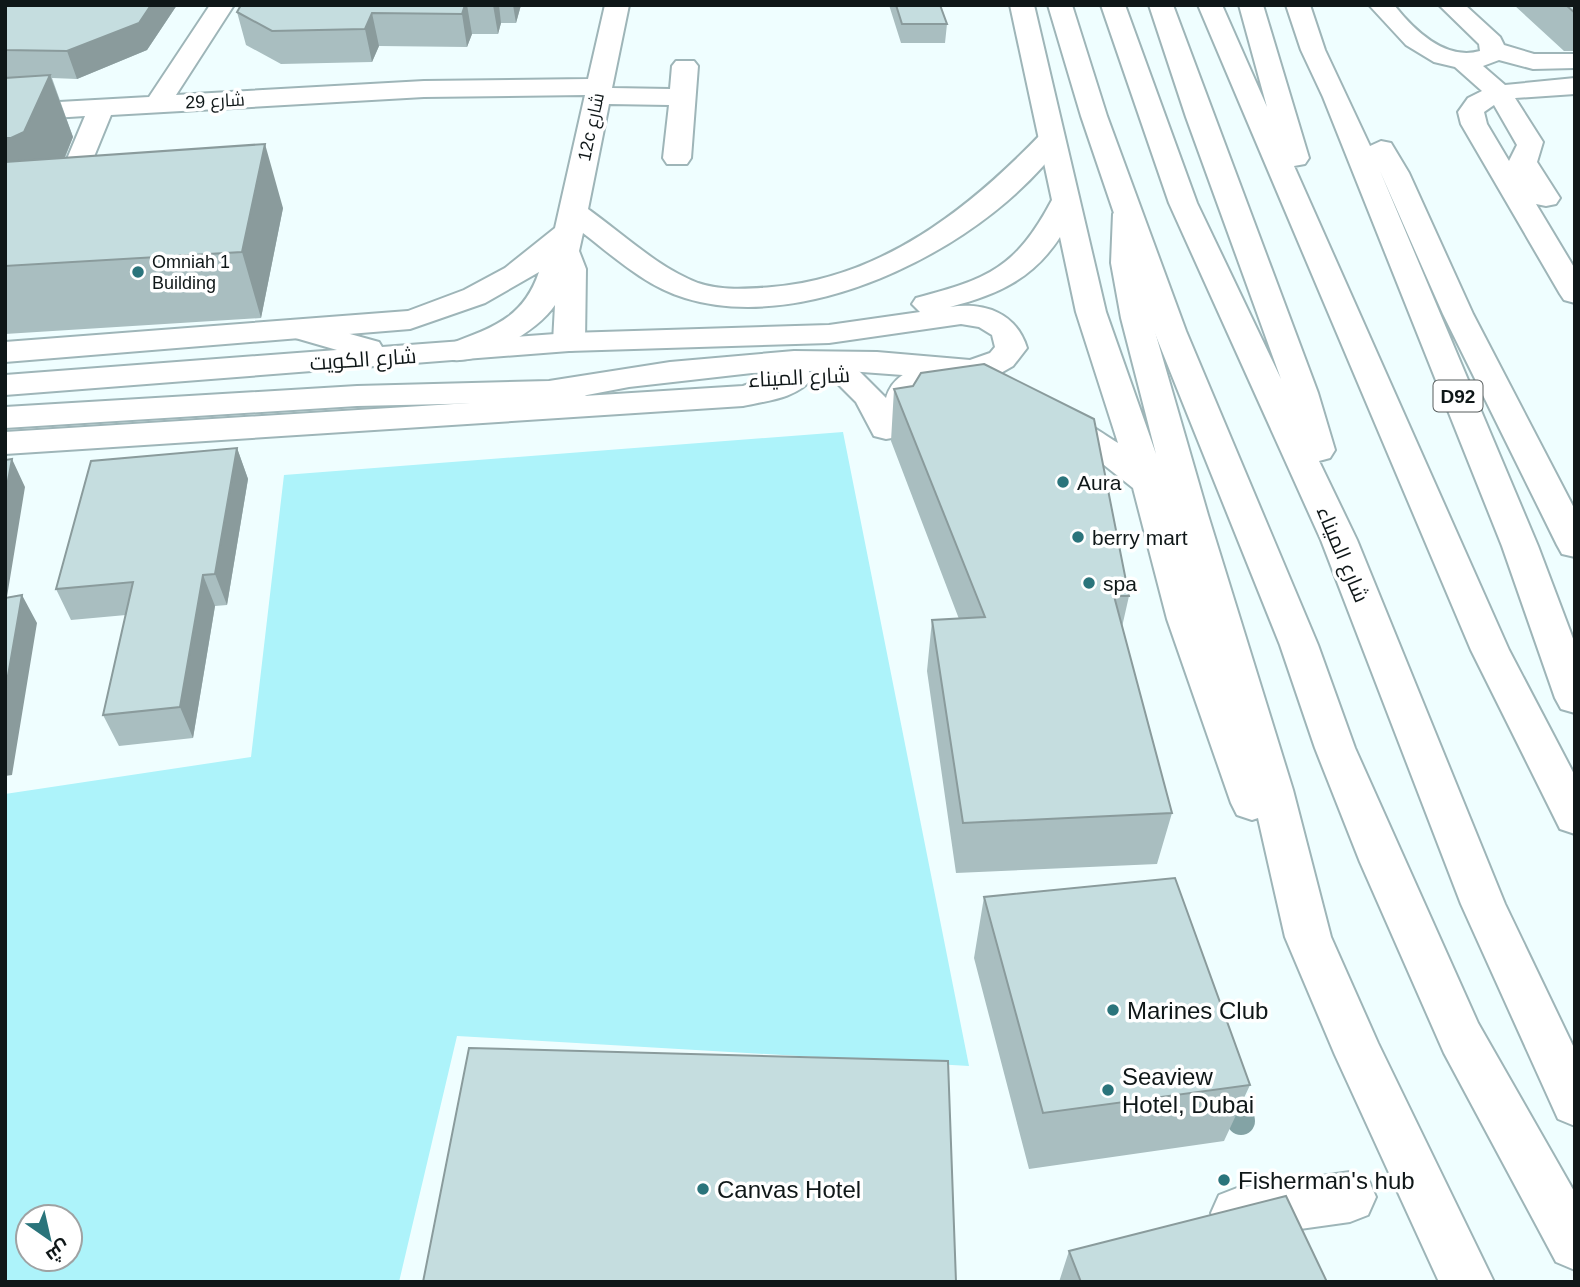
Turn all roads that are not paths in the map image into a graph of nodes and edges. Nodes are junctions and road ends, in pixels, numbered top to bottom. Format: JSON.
{"nodes":[{"id":1,"x":222,"y":5,"type":"edge"},
{"id":2,"x":617,"y":5,"type":"edge"},
{"id":3,"x":1022,"y":5,"type":"edge"},
{"id":4,"x":1060,"y":5,"type":"edge"},
{"id":5,"x":1113,"y":5,"type":"edge"},
{"id":6,"x":1161,"y":5,"type":"edge"},
{"id":7,"x":1210,"y":5,"type":"edge"},
{"id":8,"x":1251,"y":5,"type":"edge"},
{"id":9,"x":1298,"y":5,"type":"edge"},
{"id":10,"x":1381,"y":5,"type":"edge"},
{"id":11,"x":1451,"y":5,"type":"edge"},
{"id":12,"x":198,"y":45,"type":"junction"},
{"id":13,"x":1480,"y":56,"type":"junction"},
{"id":14,"x":1565,"y":62,"type":"edge"},
{"id":15,"x":685,"y":66,"type":"dead end"},
{"id":16,"x":600,"y":86,"type":"junction"},
{"id":17,"x":1575,"y":86,"type":"edge"},
{"id":18,"x":1499,"y":93,"type":"junction"},
{"id":19,"x":682,"y":97,"type":"junction"},
{"id":20,"x":1336,"y":97,"type":"junction"},
{"id":21,"x":188,"y":103,"type":"junction"},
{"id":22,"x":158,"y":104,"type":"junction"},
{"id":23,"x":101,"y":108,"type":"junction"},
{"id":24,"x":5,"y":113,"type":"edge"},
{"id":25,"x":1052,"y":138,"type":"junction"},
{"id":26,"x":677,"y":158,"type":"dead end"},
{"id":27,"x":1575,"y":191,"type":"edge"},
{"id":28,"x":1543,"y":194,"type":"junction"},
{"id":29,"x":1066,"y":200,"type":"junction"},
{"id":30,"x":1127,"y":214,"type":"junction"},
{"id":31,"x":5,"y":216,"type":"edge"},
{"id":32,"x":1306,"y":224,"type":"junction"},
{"id":33,"x":569,"y":231,"type":"junction"},
{"id":34,"x":1566,"y":248,"type":"edge"},
{"id":35,"x":1575,"y":294,"type":"edge"},
{"id":36,"x":303,"y":330,"type":"junction"},
{"id":37,"x":721,"y":337,"type":"junction"},
{"id":38,"x":569,"y":342,"type":"junction"},
{"id":39,"x":5,"y":352,"type":"edge"},
{"id":40,"x":458,"y":352,"type":"junction"},
{"id":41,"x":394,"y":356,"type":"junction"},
{"id":42,"x":844,"y":373,"type":"junction"},
{"id":43,"x":797,"y":377,"type":"junction"},
{"id":44,"x":919,"y":378,"type":"junction"},
{"id":45,"x":5,"y":385,"type":"edge"},
{"id":46,"x":547,"y":392,"type":"junction"},
{"id":47,"x":995,"y":393,"type":"edge"},
{"id":48,"x":357,"y":396,"type":"junction"},
{"id":49,"x":1026,"y":405,"type":"edge"},
{"id":50,"x":5,"y":418,"type":"edge"},
{"id":51,"x":5,"y":443,"type":"edge"},
{"id":52,"x":1149,"y":483,"type":"junction"},
{"id":53,"x":1339,"y":540,"type":"junction"},
{"id":54,"x":1575,"y":545,"type":"edge"},
{"id":55,"x":1575,"y":698,"type":"edge"},
{"id":56,"x":1575,"y":817,"type":"edge"},
{"id":57,"x":1308,"y":937,"type":"junction"},
{"id":58,"x":1575,"y":1102,"type":"edge"},
{"id":59,"x":1350,"y":1197,"type":"dead end"},
{"id":60,"x":1237,"y":1213,"type":"edge"},
{"id":61,"x":1575,"y":1244,"type":"edge"},
{"id":62,"x":1467,"y":1282,"type":"edge"}],
"edges":[{"from":1,"to":12,"type":"main road"},
{"from":2,"to":16,"type":"main road","name":"12c شارع"},
{"from":3,"to":25,"type":"main road"},
{"from":4,"to":30,"type":"main road"},
{"from":5,"to":53,"type":"main road","name":"شارع الميناء"},
{"from":6,"to":53,"type":"main road"},
{"from":7,"to":32,"type":"main road"},
{"from":8,"to":32,"type":"main road"},
{"from":9,"to":20,"type":"main road","number":"D92"},
{"from":10,"to":13,"type":"main road"},
{"from":11,"to":13,"type":"main road"},
{"from":12,"to":21,"type":"main road"},
{"from":12,"to":22,"type":"main road"},
{"from":13,"to":14,"type":"main road"},
{"from":13,"to":18,"type":"main road"},
{"from":15,"to":19,"type":"main road"},
{"from":16,"to":19,"type":"main road","name":"شارع 29"},
{"from":16,"to":21,"type":"main road","name":"شارع 29"},
{"from":16,"to":33,"type":"main road","name":"12c شارع"},
{"from":17,"to":18,"type":"main road"},
{"from":18,"to":28,"type":"main road"},
{"from":18,"to":34,"type":"main road"},
{"from":19,"to":26,"type":"main road"},
{"from":20,"to":54,"type":"main road"},
{"from":20,"to":55,"type":"main road","number":"D92"},
{"from":21,"to":22,"type":"main road","name":"شارع 29"},
{"from":22,"to":23,"type":"main road","name":"شارع 29"},
{"from":23,"to":24,"type":"main road","name":"شارع 29"},
{"from":23,"to":31,"type":"main road"},
{"from":25,"to":29,"type":"main road"},
{"from":25,"to":33,"type":"main road"},
{"from":27,"to":28,"type":"main road"},
{"from":28,"to":34,"type":"main road"},
{"from":29,"to":37,"type":"main road"},
{"from":29,"to":52,"type":"main road"},
{"from":30,"to":57,"type":"main road"},
{"from":30,"to":61,"type":"main road"},
{"from":32,"to":56,"type":"main road"},
{"from":33,"to":36,"type":"main road"},
{"from":33,"to":38,"type":"main road","name":"12c شارع"},
{"from":33,"to":40,"type":"main road","name":"12c شارع"},
{"from":34,"to":35,"type":"main road"},
{"from":36,"to":39,"type":"main road"},
{"from":36,"to":41,"type":"main road"},
{"from":37,"to":38,"type":"main road","name":"شارع الكويت"},
{"from":37,"to":46,"type":"main road"},
{"from":38,"to":40,"type":"main road","name":"شارع الكويت"},
{"from":38,"to":48,"type":"main road"},
{"from":40,"to":41,"type":"main road","name":"شارع الكويت"},
{"from":41,"to":45,"type":"main road","name":"شارع الكويت"},
{"from":42,"to":43,"type":"main road","name":"شارع الميناء"},
{"from":42,"to":44,"type":"main road","name":"شارع الميناء"},
{"from":42,"to":44,"type":"main road"},
{"from":43,"to":46,"type":"main road","name":"شارع الميناء"},
{"from":43,"to":51,"type":"main road"},
{"from":44,"to":47,"type":"main road","name":"شارع الميناء"},
{"from":46,"to":48,"type":"main road","name":"شارع الكويت"},
{"from":48,"to":50,"type":"main road","name":"شارع الكويت"},
{"from":49,"to":52,"type":"main road"},
{"from":52,"to":57,"type":"main road"},
{"from":53,"to":58,"type":"main road","name":"شارع الميناء"},
{"from":57,"to":62,"type":"main road"},
{"from":59,"to":60,"type":"main road"}]}
